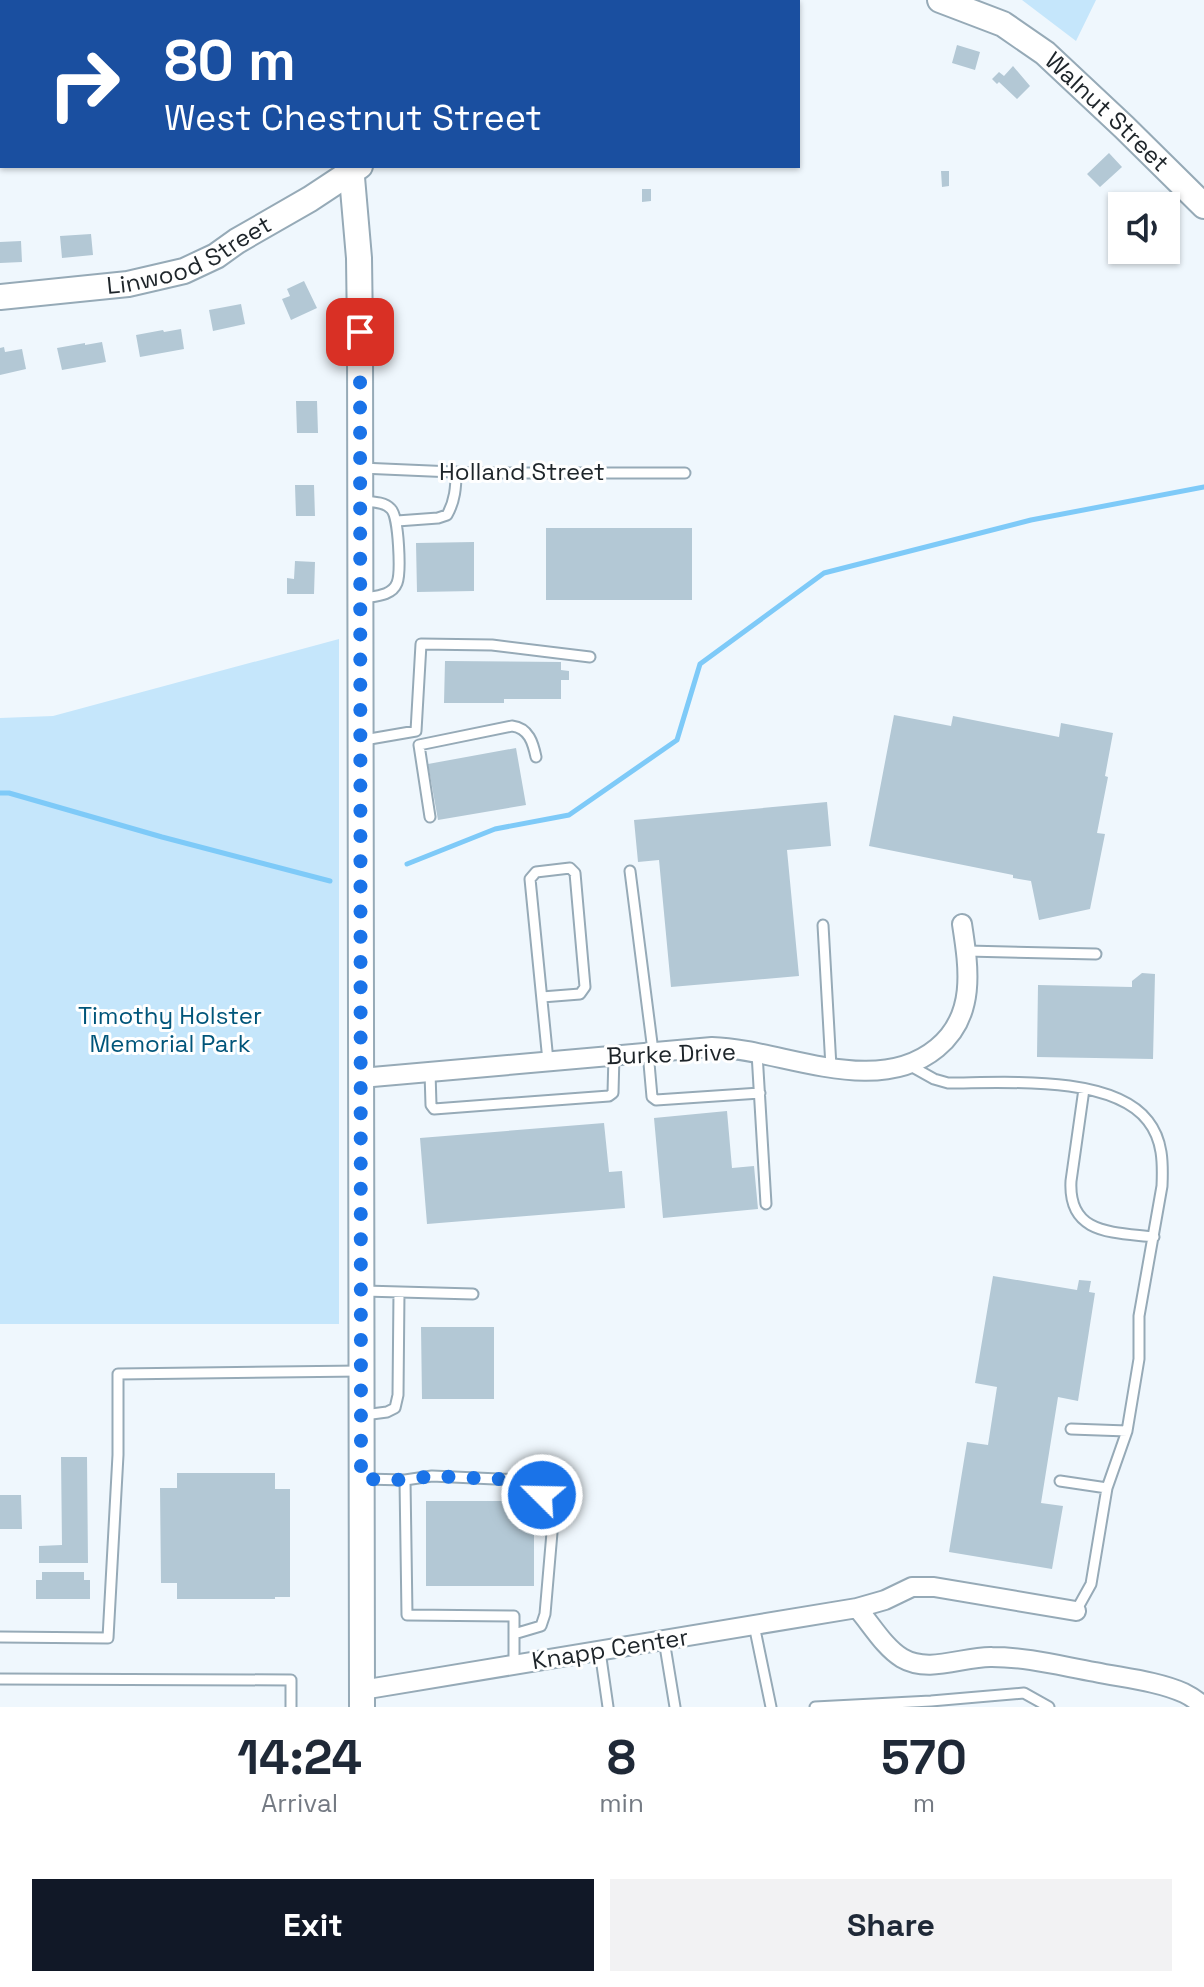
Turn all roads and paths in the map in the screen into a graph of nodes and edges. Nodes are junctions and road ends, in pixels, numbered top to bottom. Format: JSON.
{"nodes":[{"id":1,"x":940,"y":0,"type":"edge"},
{"id":2,"x":353,"y":168,"type":"edge"},
{"id":3,"x":354,"y":168,"type":"edge"},
{"id":4,"x":1204,"y":206,"type":"edge"},
{"id":5,"x":0,"y":297,"type":"edge"},
{"id":6,"x":360,"y":468,"type":"junction"},
{"id":7,"x":456,"y":472,"type":"junction"},
{"id":8,"x":685,"y":473,"type":"dead end"},
{"id":9,"x":360,"y":501,"type":"junction"},
{"id":10,"x":397,"y":521,"type":"junction"},
{"id":11,"x":360,"y":598,"type":"junction"},
{"id":12,"x":590,"y":657,"type":"dead end"},
{"id":13,"x":416,"y":731,"type":"junction"},
{"id":14,"x":360,"y":740,"type":"junction"},
{"id":15,"x":419,"y":745,"type":"junction"},
{"id":16,"x":536,"y":757,"type":"dead end"},
{"id":17,"x":430,"y":817,"type":"dead end"},
{"id":18,"x":630,"y":871,"type":"dead end"},
{"id":19,"x":962,"y":924,"type":"dead end"},
{"id":20,"x":823,"y":925,"type":"dead end"},
{"id":21,"x":967,"y":951,"type":"junction"},
{"id":22,"x":1096,"y":954,"type":"dead end"},
{"id":23,"x":542,"y":997,"type":"junction"},
{"id":24,"x":650,"y":1052,"type":"junction"},
{"id":25,"x":757,"y":1053,"type":"junction"},
{"id":26,"x":614,"y":1055,"type":"junction"},
{"id":27,"x":548,"y":1061,"type":"junction"},
{"id":28,"x":909,"y":1065,"type":"junction"},
{"id":29,"x":831,"y":1067,"type":"junction"},
{"id":30,"x":430,"y":1072,"type":"junction"},
{"id":31,"x":361,"y":1078,"type":"junction"},
{"id":32,"x":1084,"y":1089,"type":"junction"},
{"id":33,"x":760,"y":1093,"type":"junction"},
{"id":34,"x":766,"y":1204,"type":"dead end"},
{"id":35,"x":1154,"y":1237,"type":"junction"},
{"id":36,"x":361,"y":1291,"type":"junction"},
{"id":37,"x":399,"y":1292,"type":"junction"},
{"id":38,"x":473,"y":1294,"type":"dead end"},
{"id":39,"x":361,"y":1371,"type":"junction"},
{"id":40,"x":361,"y":1415,"type":"junction"},
{"id":41,"x":1071,"y":1429,"type":"dead end"},
{"id":42,"x":1127,"y":1431,"type":"junction"},
{"id":43,"x":361,"y":1479,"type":"junction"},
{"id":44,"x":405,"y":1480,"type":"junction"},
{"id":45,"x":1060,"y":1481,"type":"dead end"},
{"id":46,"x":1107,"y":1488,"type":"junction"},
{"id":47,"x":857,"y":1608,"type":"junction"},
{"id":48,"x":1076,"y":1611,"type":"joint"},
{"id":49,"x":754,"y":1625,"type":"junction"},
{"id":50,"x":514,"y":1634,"type":"junction"},
{"id":51,"x":0,"y":1637,"type":"edge"},
{"id":52,"x":664,"y":1640,"type":"junction"},
{"id":53,"x":600,"y":1651,"type":"junction"},
{"id":54,"x":514,"y":1665,"type":"junction"},
{"id":55,"x":0,"y":1679,"type":"edge"},
{"id":56,"x":362,"y":1698,"type":"edge"},
{"id":57,"x":1198,"y":1699,"type":"edge"},
{"id":58,"x":291,"y":1707,"type":"edge"},
{"id":59,"x":608,"y":1707,"type":"edge"},
{"id":60,"x":675,"y":1707,"type":"edge"},
{"id":61,"x":771,"y":1707,"type":"edge"},
{"id":62,"x":815,"y":1707,"type":"edge"},
{"id":63,"x":1049,"y":1707,"type":"edge"}],
"edges":[{"from":1,"to":4,"type":"main road","name":"Walnut Street"},
{"from":2,"to":5,"type":"main road","name":"Linwood Street"},
{"from":3,"to":6,"type":"main road"},
{"from":6,"to":7,"type":"lane","name":"Holland Street"},
{"from":6,"to":9,"type":"main road"},
{"from":7,"to":8,"type":"lane","name":"Holland Street"},
{"from":7,"to":10,"type":"lane"},
{"from":9,"to":10,"type":"lane"},
{"from":9,"to":11,"type":"main road"},
{"from":10,"to":11,"type":"lane"},
{"from":11,"to":14,"type":"main road"},
{"from":12,"to":13,"type":"lane"},
{"from":13,"to":14,"type":"lane"},
{"from":13,"to":15,"type":"lane"},
{"from":14,"to":31,"type":"main road"},
{"from":15,"to":16,"type":"lane"},
{"from":15,"to":17,"type":"lane"},
{"from":18,"to":24,"type":"lane"},
{"from":19,"to":21,"type":"street","name":"Burke Drive"},
{"from":20,"to":29,"type":"lane"},
{"from":21,"to":22,"type":"lane"},
{"from":21,"to":28,"type":"street","name":"Burke Drive"},
{"from":23,"to":23,"type":"lane"},
{"from":23,"to":27,"type":"lane"},
{"from":24,"to":25,"type":"street","name":"Burke Drive"},
{"from":24,"to":26,"type":"street","name":"Burke Drive"},
{"from":24,"to":33,"type":"lane"},
{"from":25,"to":29,"type":"street","name":"Burke Drive"},
{"from":25,"to":33,"type":"lane"},
{"from":26,"to":27,"type":"street","name":"Burke Drive"},
{"from":26,"to":30,"type":"lane"},
{"from":27,"to":30,"type":"street","name":"Burke Drive"},
{"from":28,"to":29,"type":"street","name":"Burke Drive"},
{"from":28,"to":32,"type":"lane"},
{"from":30,"to":31,"type":"street","name":"Burke Drive"},
{"from":31,"to":36,"type":"main road"},
{"from":32,"to":35,"type":"lane"},
{"from":32,"to":35,"type":"lane"},
{"from":33,"to":34,"type":"lane"},
{"from":35,"to":42,"type":"lane"},
{"from":36,"to":37,"type":"lane"},
{"from":36,"to":39,"type":"main road"},
{"from":37,"to":38,"type":"lane"},
{"from":37,"to":40,"type":"lane"},
{"from":39,"to":40,"type":"main road"},
{"from":39,"to":51,"type":"lane"},
{"from":40,"to":43,"type":"main road"},
{"from":41,"to":42,"type":"lane"},
{"from":42,"to":46,"type":"lane"},
{"from":43,"to":44,"type":"lane"},
{"from":43,"to":56,"type":"main road"},
{"from":44,"to":50,"type":"lane"},
{"from":44,"to":50,"type":"lane"},
{"from":45,"to":46,"type":"lane"},
{"from":46,"to":48,"type":"lane"},
{"from":47,"to":48,"type":"street","name":"Knapp Center"},
{"from":47,"to":49,"type":"street","name":"Knapp Center"},
{"from":47,"to":57,"type":"street"},
{"from":49,"to":52,"type":"street","name":"Knapp Center"},
{"from":49,"to":61,"type":"lane"},
{"from":50,"to":54,"type":"lane"},
{"from":52,"to":53,"type":"street","name":"Knapp Center"},
{"from":52,"to":60,"type":"lane"},
{"from":53,"to":54,"type":"street","name":"Knapp Center"},
{"from":53,"to":59,"type":"lane"},
{"from":54,"to":56,"type":"street","name":"Knapp Center"},
{"from":55,"to":58,"type":"lane"},
{"from":62,"to":63,"type":"lane"}]}
